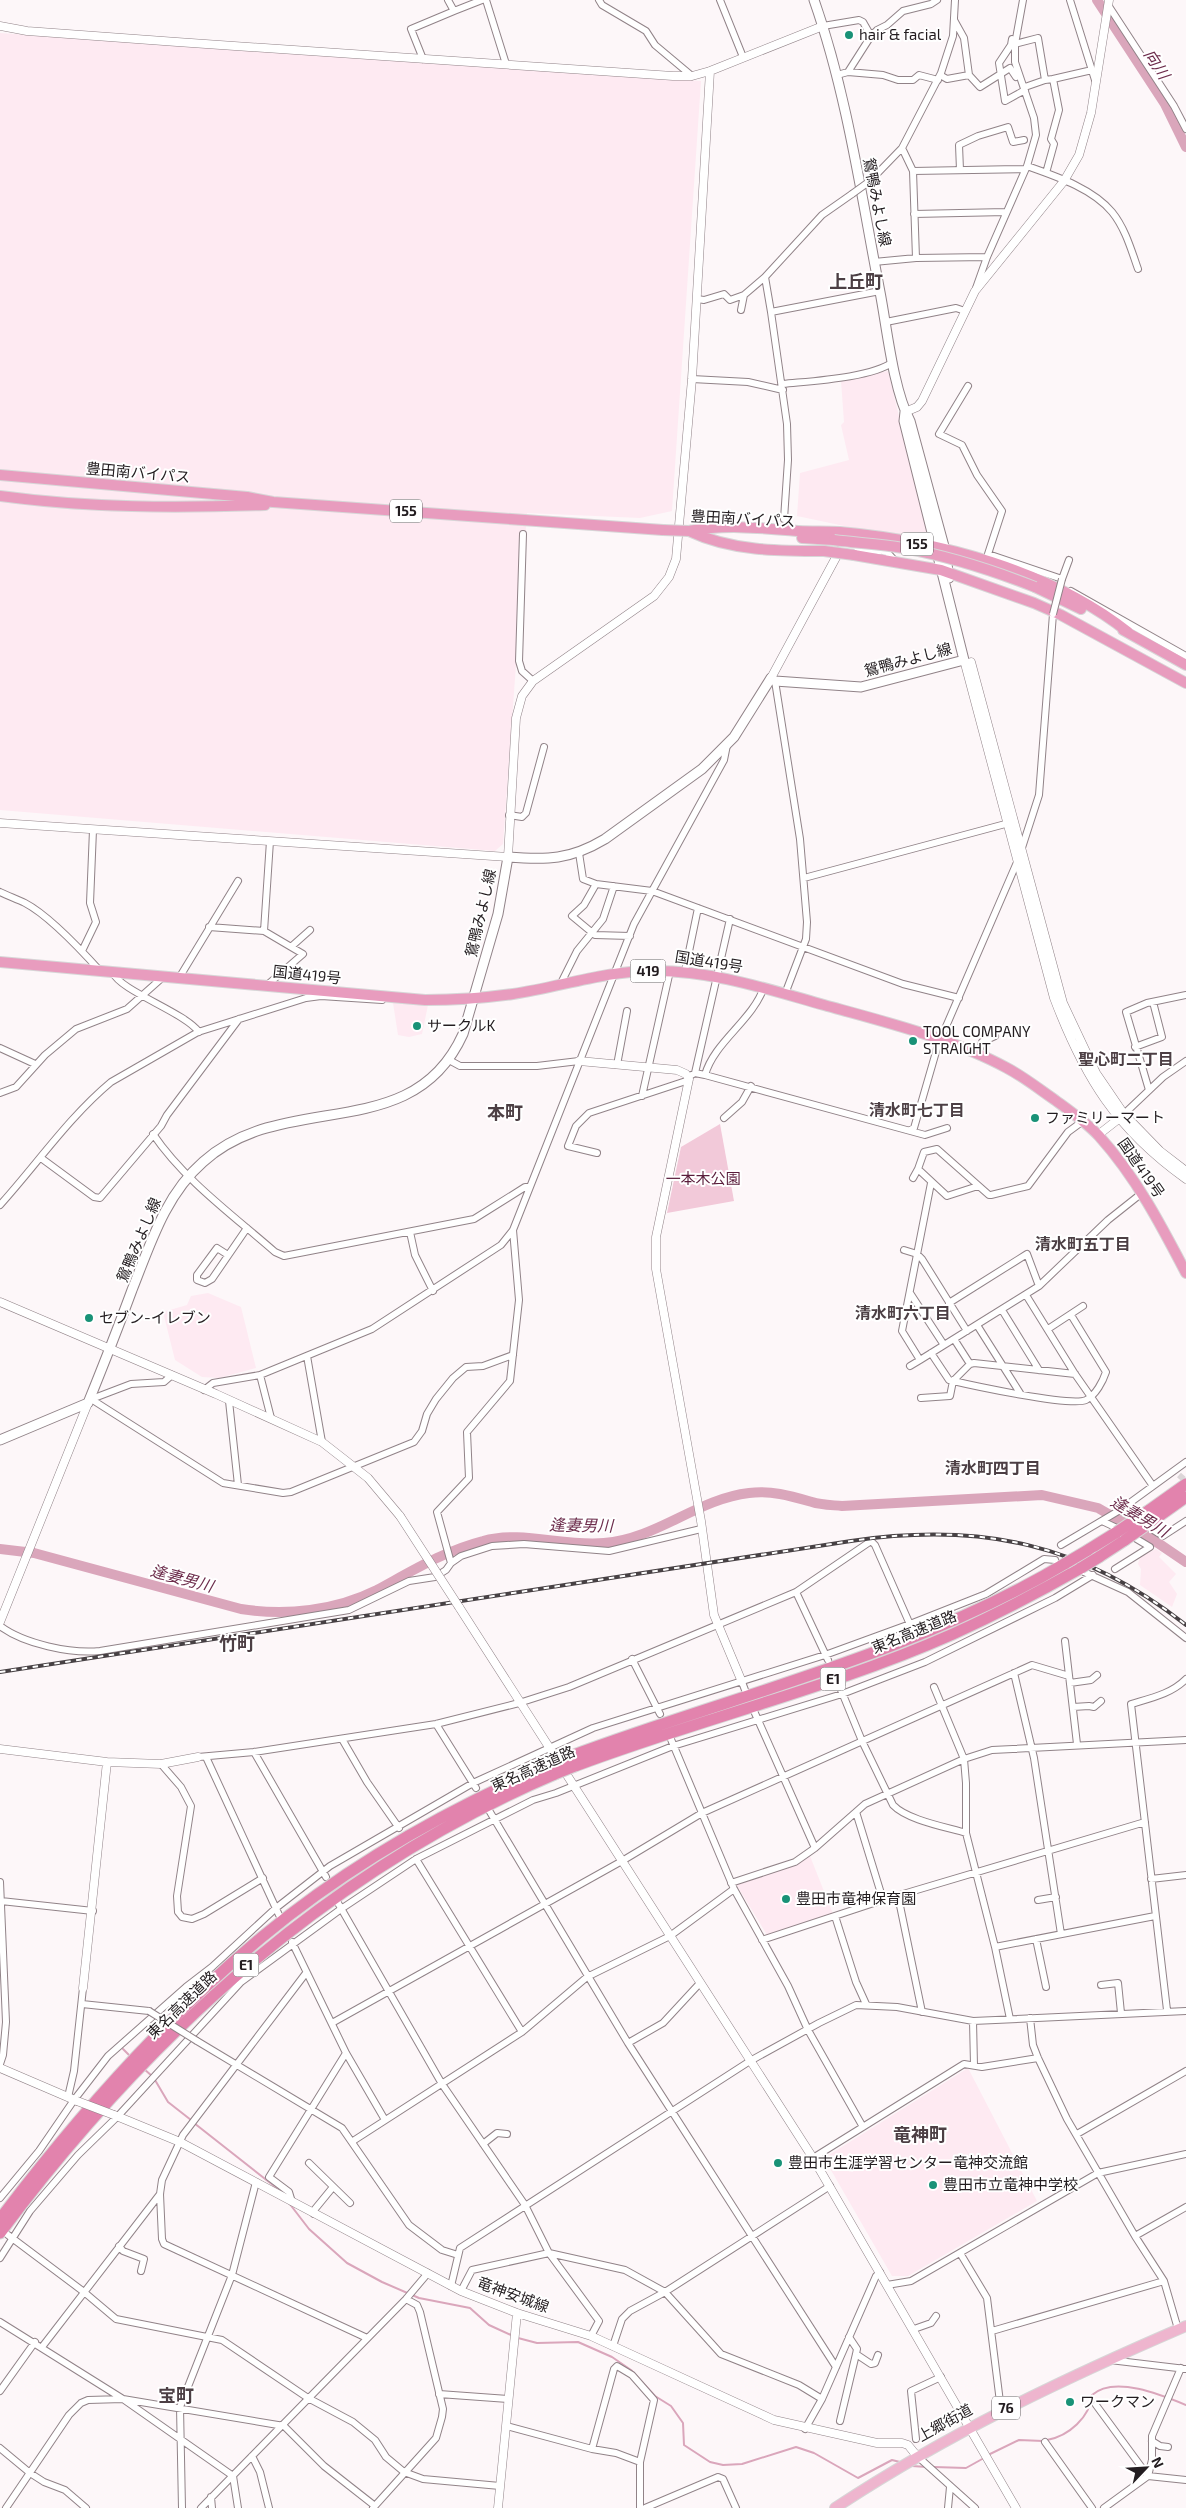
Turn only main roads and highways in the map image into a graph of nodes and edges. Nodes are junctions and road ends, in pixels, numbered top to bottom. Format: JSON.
{"nodes":[{"id":1,"x":814,"y":0,"type":"edge"},
{"id":2,"x":0,"y":475,"type":"edge"},
{"id":3,"x":0,"y":496,"type":"edge"},
{"id":4,"x":273,"y":502,"type":"junction"},
{"id":5,"x":688,"y":531,"type":"junction"},
{"id":6,"x":940,"y":549,"type":"junction"},
{"id":7,"x":944,"y":571,"type":"junction"},
{"id":8,"x":1128,"y":632,"type":"junction"},
{"id":9,"x":1186,"y":665,"type":"edge"},
{"id":10,"x":1186,"y":683,"type":"edge"},
{"id":11,"x":0,"y":962,"type":"edge"},
{"id":12,"x":474,"y":998,"type":"junction"},
{"id":13,"x":1186,"y":1273,"type":"edge"},
{"id":14,"x":0,"y":1440,"type":"edge"},
{"id":15,"x":1180,"y":1476,"type":"edge"},
{"id":16,"x":1186,"y":1497,"type":"edge"},
{"id":17,"x":1152,"y":1515,"type":"junction"},
{"id":18,"x":1121,"y":1536,"type":"junction"},
{"id":19,"x":573,"y":1761,"type":"junction"},
{"id":20,"x":553,"y":1769,"type":"junction"},
{"id":21,"x":0,"y":2219,"type":"edge"},
{"id":22,"x":7,"y":2236,"type":"edge"},
{"id":23,"x":1182,"y":2328,"type":"edge"},
{"id":24,"x":835,"y":2508,"type":"edge"}],
"edges":[{"from":1,"to":6,"type":"main road","name":"鴛鴨みよし線"},
{"from":2,"to":4,"type":"highway","name":"豊田南バイパス","number":"155"},
{"from":3,"to":4,"type":"highway","name":"豊田南バイパス","number":"155"},
{"from":4,"to":5,"type":"highway","name":"豊田南バイパス","number":"155","bridge":true},
{"from":5,"to":6,"type":"highway","number":"155"},
{"from":5,"to":7,"type":"highway","number":"155","bridge":true},
{"from":5,"to":8,"type":"highway","name":"豊田南バイパス","number":"155","bridge":true},
{"from":6,"to":7,"type":"main road","name":"鴛鴨みよし線"},
{"from":6,"to":8,"type":"highway","number":"155"},
{"from":7,"to":10,"type":"highway","number":"155"},
{"from":7,"to":12,"type":"main road","name":"鴛鴨みよし線"},
{"from":8,"to":9,"type":"highway","name":"豊田南バイパス","number":"155"},
{"from":11,"to":12,"type":"highway","name":"国道419号","number":"419"},
{"from":12,"to":13,"type":"highway","name":"国道419号","number":"419"},
{"from":12,"to":14,"type":"main road","name":"鴛鴨みよし線"},
{"from":15,"to":17,"type":"highway","name":"東名高速道路","number":"E1"},
{"from":16,"to":17,"type":"highway","name":"東名高速道路","number":"E1"},
{"from":17,"to":18,"type":"highway","name":"東名高速道路","number":"E1","bridge":true},
{"from":18,"to":19,"type":"highway","name":"東名高速道路","number":"E1","bridge":true},
{"from":18,"to":19,"type":"highway","name":"東名高速道路","number":"E1","bridge":true},
{"from":19,"to":20,"type":"highway","name":"東名高速道路","number":"E1","bridge":true},
{"from":20,"to":21,"type":"highway","name":"東名高速道路","number":"E1"},
{"from":20,"to":22,"type":"highway","name":"東名高速道路","number":"E1"},
{"from":23,"to":24,"type":"main road","name":"上郷街道","number":"76"}]}
